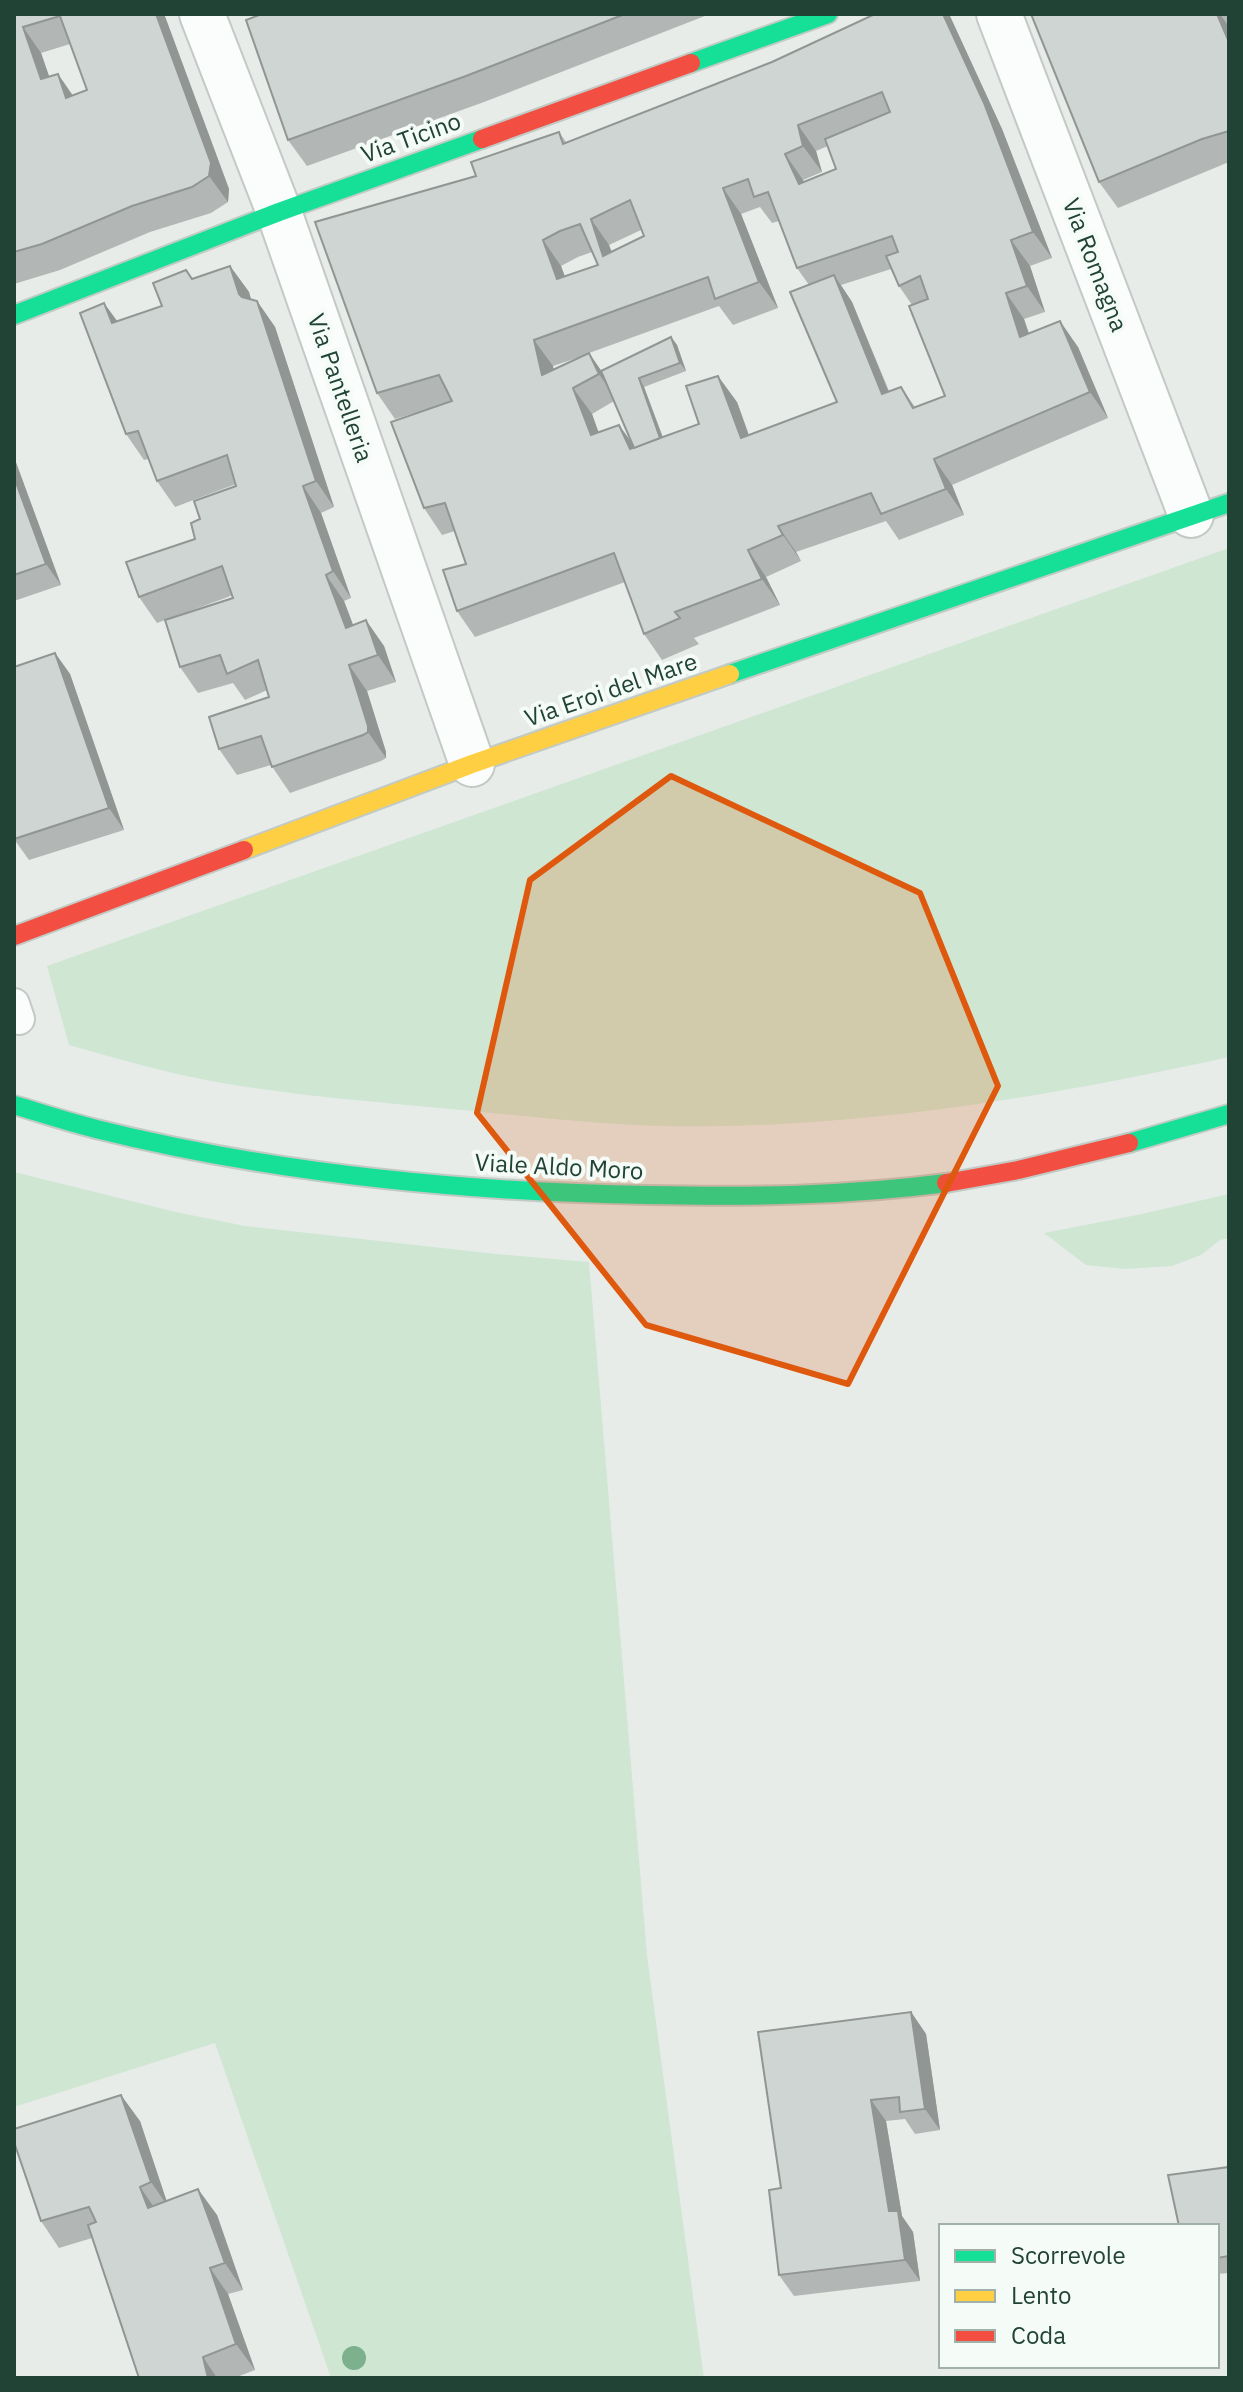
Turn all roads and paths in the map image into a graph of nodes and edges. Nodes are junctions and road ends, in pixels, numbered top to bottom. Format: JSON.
{"nodes":[{"id":1,"x":202,"y":14,"type":"edge"},
{"id":2,"x":828,"y":14,"type":"edge"},
{"id":3,"x":999,"y":14,"type":"edge"},
{"id":4,"x":279,"y":212,"type":"junction"},
{"id":5,"x":14,"y":315,"type":"edge"},
{"id":6,"x":1210,"y":509,"type":"edge"},
{"id":7,"x":472,"y":764,"type":"junction"},
{"id":8,"x":14,"y":936,"type":"edge"},
{"id":9,"x":14,"y":1105,"type":"edge"},
{"id":10,"x":1229,"y":1114,"type":"edge"},
{"id":11,"x":1198,"y":1142,"type":"dead end"},
{"id":12,"x":1107,"y":1150,"type":"junction"}],
"edges":[{"from":1,"to":4,"type":"street","name":"Via Pantelleria"},
{"from":2,"to":4,"type":"street","name":"Via Ticino"},
{"from":3,"to":6,"type":"street","name":"Via Romagna"},
{"from":4,"to":5,"type":"street","name":"Via Ticino"},
{"from":4,"to":7,"type":"street","name":"Via Pantelleria"},
{"from":6,"to":7,"type":"street","name":"Via Eroi del Mare"},
{"from":7,"to":8,"type":"street","name":"Via Eroi del Mare"},
{"from":9,"to":12,"type":"street","name":"Viale Aldo Moro"},
{"from":10,"to":12,"type":"street","name":"Viale Aldo Moro"},
{"from":11,"to":12,"type":"street","name":"Viale Aldo Moro"}]}
